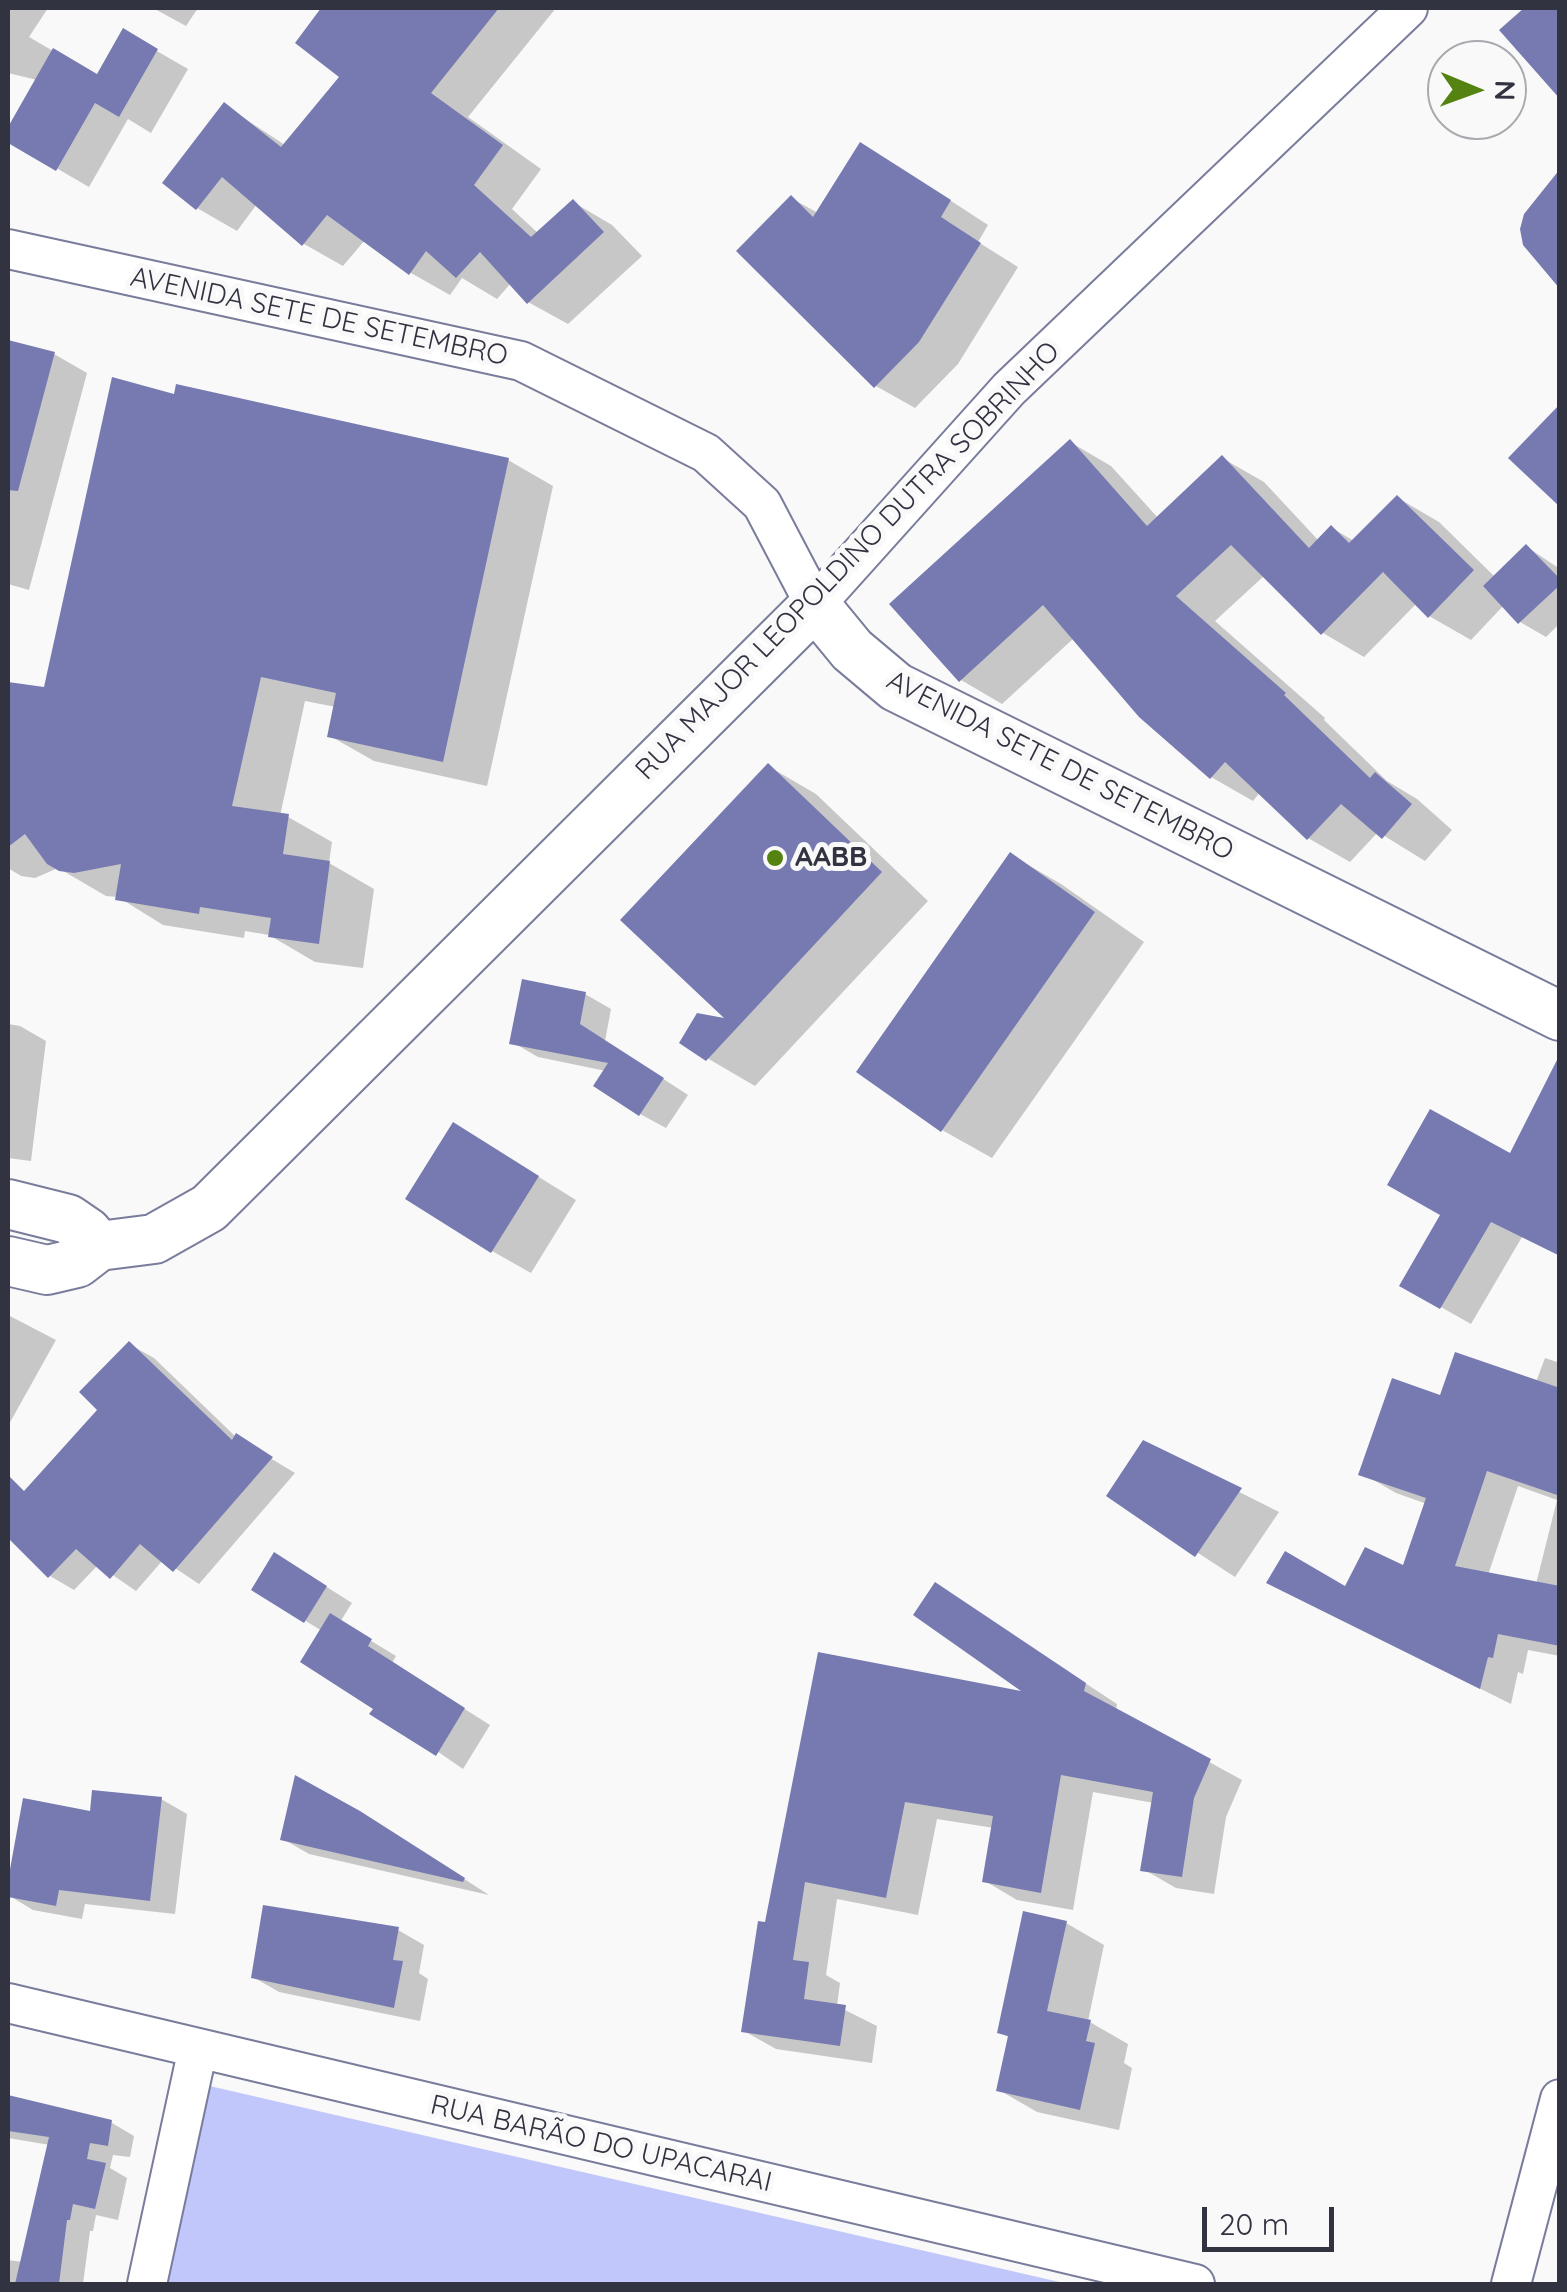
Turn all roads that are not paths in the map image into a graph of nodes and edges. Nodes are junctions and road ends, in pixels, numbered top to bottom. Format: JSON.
{"nodes":[{"id":1,"x":1408,"y":8,"type":"edge"},
{"id":2,"x":8,"y":249,"type":"edge"},
{"id":3,"x":815,"y":605,"type":"junction"},
{"id":4,"x":1560,"y":1016,"type":"edge"},
{"id":5,"x":8,"y":1204,"type":"edge"},
{"id":6,"x":99,"y":1246,"type":"junction"},
{"id":7,"x":8,"y":1261,"type":"edge"},
{"id":8,"x":8,"y":2004,"type":"edge"},
{"id":9,"x":198,"y":2048,"type":"junction"},
{"id":10,"x":1560,"y":2098,"type":"edge"},
{"id":11,"x":147,"y":2284,"type":"edge"},
{"id":12,"x":1195,"y":2284,"type":"edge"},
{"id":13,"x":1511,"y":2284,"type":"edge"}],
"edges":[{"from":1,"to":3,"type":"street","name":"RUA MAJOR LEOPOLDINO DUTRA SOBRINHO"},
{"from":2,"to":3,"type":"street","name":"AVENIDA SETE DE SETEMBRO"},
{"from":3,"to":4,"type":"street","name":"AVENIDA SETE DE SETEMBRO"},
{"from":3,"to":6,"type":"street","name":"RUA MAJOR LEOPOLDINO DUTRA SOBRINHO"},
{"from":5,"to":6,"type":"street"},
{"from":6,"to":7,"type":"street","name":"RUA MAJOR LEOPOLDINO DUTRA SOBRINHO"},
{"from":8,"to":9,"type":"street","name":"RUA BARÃO DO UPACARAI"},
{"from":9,"to":11,"type":"street"},
{"from":9,"to":12,"type":"street","name":"RUA BARÃO DO UPACARAI"},
{"from":10,"to":13,"type":"street"}]}
